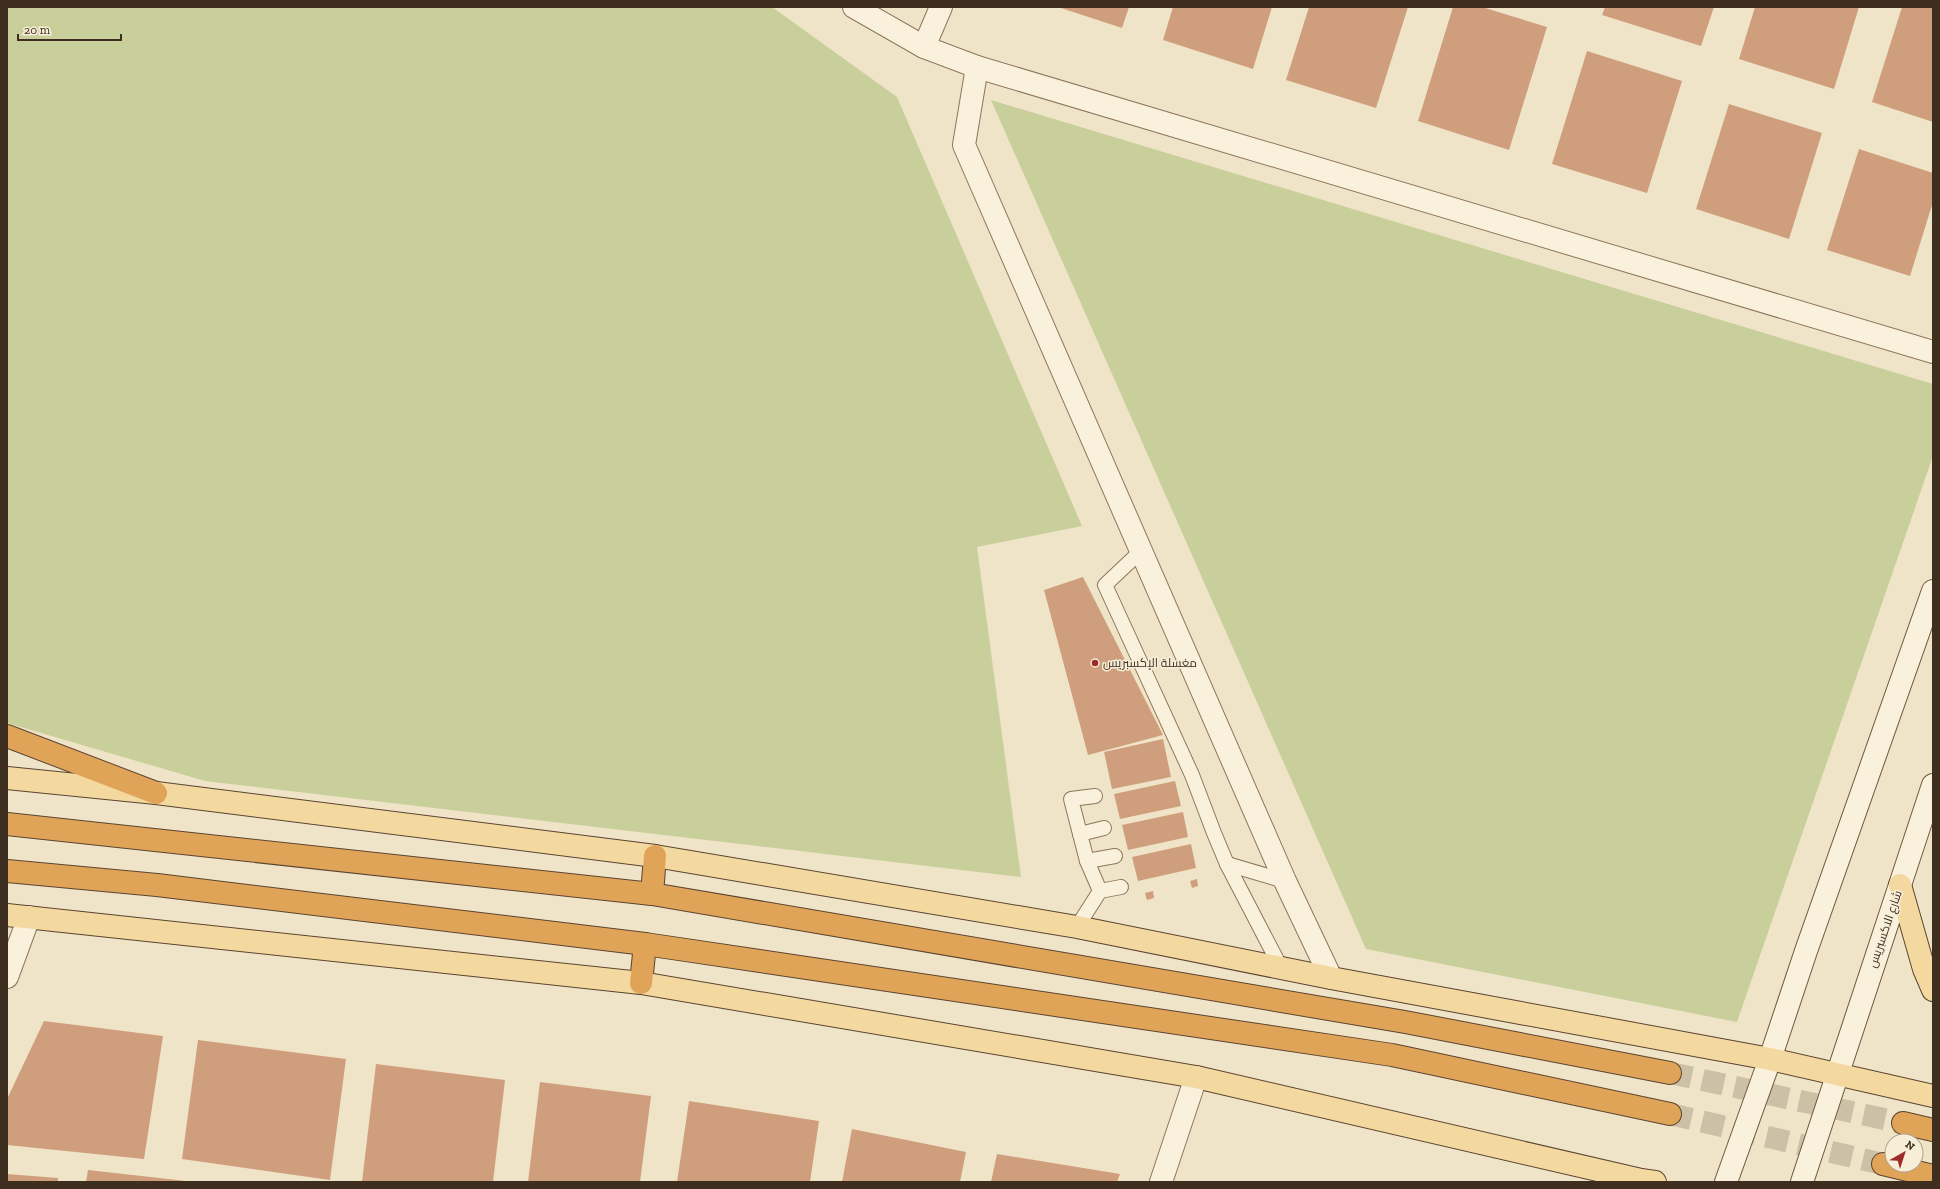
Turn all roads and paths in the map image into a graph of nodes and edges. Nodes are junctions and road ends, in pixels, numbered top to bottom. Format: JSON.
{"nodes":[{"id":1,"x":854,"y":7,"type":"edge"},
{"id":2,"x":941,"y":7,"type":"edge"},
{"id":3,"x":924,"y":47,"type":"junction"},
{"id":4,"x":977,"y":67,"type":"junction"},
{"id":5,"x":1933,"y":352,"type":"edge"},
{"id":6,"x":1141,"y":551,"type":"junction"},
{"id":7,"x":1933,"y":591,"type":"edge"},
{"id":8,"x":7,"y":736,"type":"edge"},
{"id":9,"x":7,"y":778,"type":"edge"},
{"id":10,"x":1933,"y":785,"type":"edge"},
{"id":11,"x":156,"y":793,"type":"junction"},
{"id":12,"x":1094,"y":796,"type":"dead end"},
{"id":13,"x":7,"y":824,"type":"edge"},
{"id":14,"x":1104,"y":828,"type":"dead end"},
{"id":15,"x":1080,"y":834,"type":"junction"},
{"id":16,"x":655,"y":856,"type":"junction"},
{"id":17,"x":1115,"y":856,"type":"dead end"},
{"id":18,"x":1087,"y":861,"type":"junction"},
{"id":19,"x":1227,"y":864,"type":"junction"},
{"id":20,"x":7,"y":871,"type":"edge"},
{"id":21,"x":1285,"y":881,"type":"junction"},
{"id":22,"x":1900,"y":885,"type":"junction"},
{"id":23,"x":1121,"y":887,"type":"dead end"},
{"id":24,"x":1100,"y":891,"type":"junction"},
{"id":25,"x":652,"y":894,"type":"junction"},
{"id":26,"x":7,"y":915,"type":"edge"},
{"id":27,"x":29,"y":917,"type":"junction"},
{"id":28,"x":1076,"y":927,"type":"junction"},
{"id":29,"x":645,"y":944,"type":"junction"},
{"id":30,"x":1280,"y":966,"type":"junction"},
{"id":31,"x":7,"y":977,"type":"edge"},
{"id":32,"x":1332,"y":978,"type":"junction"},
{"id":33,"x":641,"y":982,"type":"junction"},
{"id":34,"x":1933,"y":990,"type":"edge"},
{"id":35,"x":1770,"y":1059,"type":"junction"},
{"id":36,"x":1670,"y":1073,"type":"tunnel mouth"},
{"id":37,"x":1837,"y":1073,"type":"junction"},
{"id":38,"x":1196,"y":1077,"type":"junction"},
{"id":39,"x":1933,"y":1096,"type":"edge"},
{"id":40,"x":1670,"y":1114,"type":"tunnel mouth"},
{"id":41,"x":1903,"y":1123,"type":"tunnel mouth"},
{"id":42,"x":1933,"y":1130,"type":"edge"},
{"id":43,"x":1883,"y":1164,"type":"tunnel mouth"},
{"id":44,"x":1933,"y":1176,"type":"edge"},
{"id":45,"x":1161,"y":1182,"type":"edge"},
{"id":46,"x":1655,"y":1182,"type":"edge"},
{"id":47,"x":1726,"y":1182,"type":"edge"},
{"id":48,"x":1802,"y":1182,"type":"edge"}],
"edges":[{"from":1,"to":3,"type":"street"},
{"from":2,"to":3,"type":"street"},
{"from":3,"to":4,"type":"street"},
{"from":4,"to":5,"type":"street"},
{"from":4,"to":6,"type":"street"},
{"from":6,"to":19,"type":"lane"},
{"from":6,"to":21,"type":"street"},
{"from":7,"to":35,"type":"street"},
{"from":8,"to":11,"type":"highway"},
{"from":9,"to":11,"type":"main road"},
{"from":10,"to":22,"type":"street","name":"شارع الاكسبريس"},
{"from":11,"to":16,"type":"main road"},
{"from":12,"to":15,"type":"lane"},
{"from":13,"to":25,"type":"highway"},
{"from":14,"to":15,"type":"lane"},
{"from":15,"to":18,"type":"lane"},
{"from":16,"to":25,"type":"highway"},
{"from":16,"to":28,"type":"main road"},
{"from":17,"to":18,"type":"lane"},
{"from":18,"to":24,"type":"lane"},
{"from":19,"to":21,"type":"lane"},
{"from":19,"to":30,"type":"lane"},
{"from":20,"to":29,"type":"highway"},
{"from":21,"to":32,"type":"street"},
{"from":22,"to":34,"type":"main road"},
{"from":22,"to":37,"type":"street","name":"شارع الاكسبريس"},
{"from":23,"to":24,"type":"lane"},
{"from":24,"to":28,"type":"lane"},
{"from":25,"to":36,"type":"highway"},
{"from":26,"to":27,"type":"main road"},
{"from":27,"to":31,"type":"street"},
{"from":27,"to":33,"type":"main road"},
{"from":28,"to":30,"type":"main road"},
{"from":29,"to":33,"type":"highway"},
{"from":29,"to":40,"type":"highway"},
{"from":30,"to":32,"type":"main road"},
{"from":32,"to":35,"type":"main road"},
{"from":33,"to":38,"type":"main road"},
{"from":35,"to":37,"type":"main road"},
{"from":35,"to":47,"type":"street"},
{"from":37,"to":39,"type":"main road"},
{"from":37,"to":48,"type":"street","name":"شارع الاكسبريس"},
{"from":38,"to":45,"type":"street"},
{"from":38,"to":46,"type":"main road"},
{"from":41,"to":42,"type":"highway"},
{"from":43,"to":44,"type":"highway"}]}
